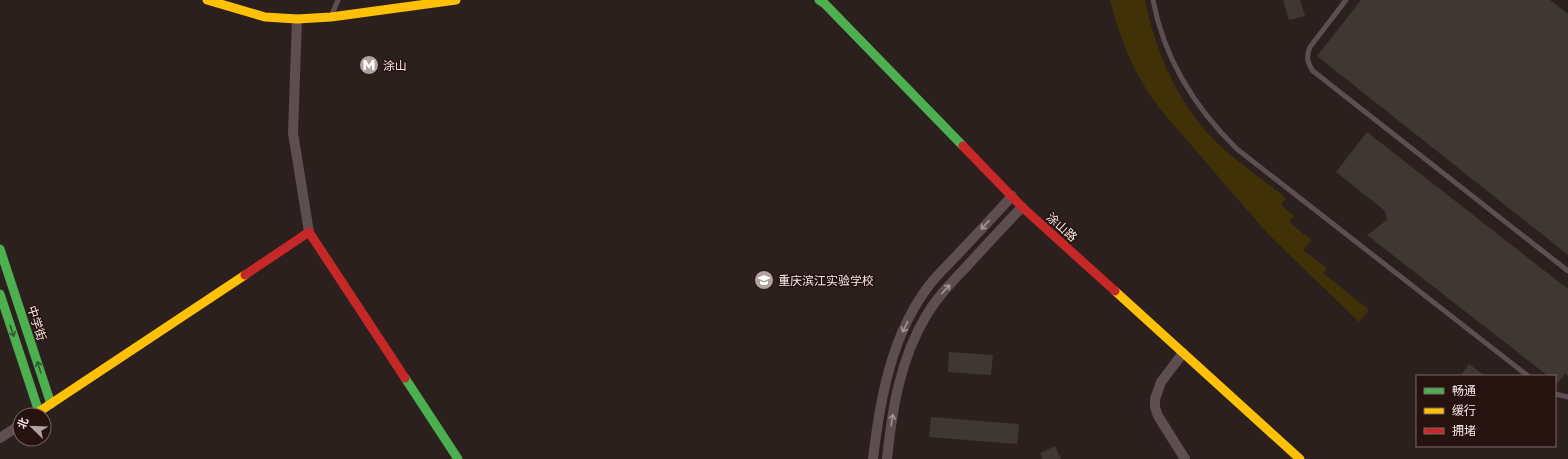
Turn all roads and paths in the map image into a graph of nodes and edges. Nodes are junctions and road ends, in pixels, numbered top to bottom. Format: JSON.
{"nodes":[{"id":1,"x":208,"y":0,"type":"edge"},
{"id":2,"x":338,"y":0,"type":"edge"},
{"id":3,"x":456,"y":0,"type":"edge"},
{"id":4,"x":820,"y":0,"type":"edge"},
{"id":5,"x":1154,"y":0,"type":"edge"},
{"id":6,"x":1346,"y":0,"type":"edge"},
{"id":7,"x":444,"y":1,"type":"edge"},
{"id":8,"x":331,"y":17,"type":"junction"},
{"id":9,"x":298,"y":19,"type":"junction"},
{"id":10,"x":1012,"y":196,"type":"junction"},
{"id":11,"x":1022,"y":207,"type":"junction"},
{"id":12,"x":309,"y":232,"type":"junction"},
{"id":13,"x":0,"y":249,"type":"edge"},
{"id":14,"x":1568,"y":271,"type":"edge"},
{"id":15,"x":0,"y":294,"type":"edge"},
{"id":16,"x":1183,"y":353,"type":"junction"},
{"id":17,"x":1527,"y":375,"type":"edge"},
{"id":18,"x":1556,"y":394,"type":"edge"},
{"id":19,"x":1568,"y":396,"type":"edge"},
{"id":20,"x":51,"y":404,"type":"junction"},
{"id":21,"x":35,"y":407,"type":"edge"},
{"id":22,"x":47,"y":407,"type":"edge"},
{"id":23,"x":12,"y":430,"type":"edge"},
{"id":24,"x":0,"y":438,"type":"edge"},
{"id":25,"x":458,"y":459,"type":"edge"},
{"id":26,"x":873,"y":459,"type":"edge"},
{"id":27,"x":887,"y":459,"type":"edge"},
{"id":28,"x":1186,"y":459,"type":"edge"},
{"id":29,"x":1300,"y":459,"type":"edge"}],
"edges":[{"from":1,"to":9,"type":"main road"},
{"from":2,"to":8,"type":"lane"},
{"from":3,"to":7,"type":"main road"},
{"from":4,"to":10,"type":"main road","name":"涂山路"},
{"from":5,"to":17,"type":"lane"},
{"from":6,"to":14,"type":"lane"},
{"from":7,"to":8,"type":"main road"},
{"from":8,"to":9,"type":"main road"},
{"from":9,"to":12,"type":"street"},
{"from":10,"to":11,"type":"main road","name":"涂山路"},
{"from":10,"to":26,"type":"street","one_way":true},
{"from":11,"to":16,"type":"main road","name":"涂山路"},
{"from":27,"to":11,"type":"street","one_way":true},
{"from":12,"to":20,"type":"main road"},
{"from":12,"to":25,"type":"main road"},
{"from":20,"to":13,"type":"main road","name":"中学街","one_way":true},
{"from":15,"to":21,"type":"main road","one_way":true},
{"from":16,"to":28,"type":"street"},
{"from":16,"to":29,"type":"main road","name":"涂山路"},
{"from":18,"to":19,"type":"lane"},
{"from":20,"to":22,"type":"main road"},
{"from":23,"to":24,"type":"street"}]}
